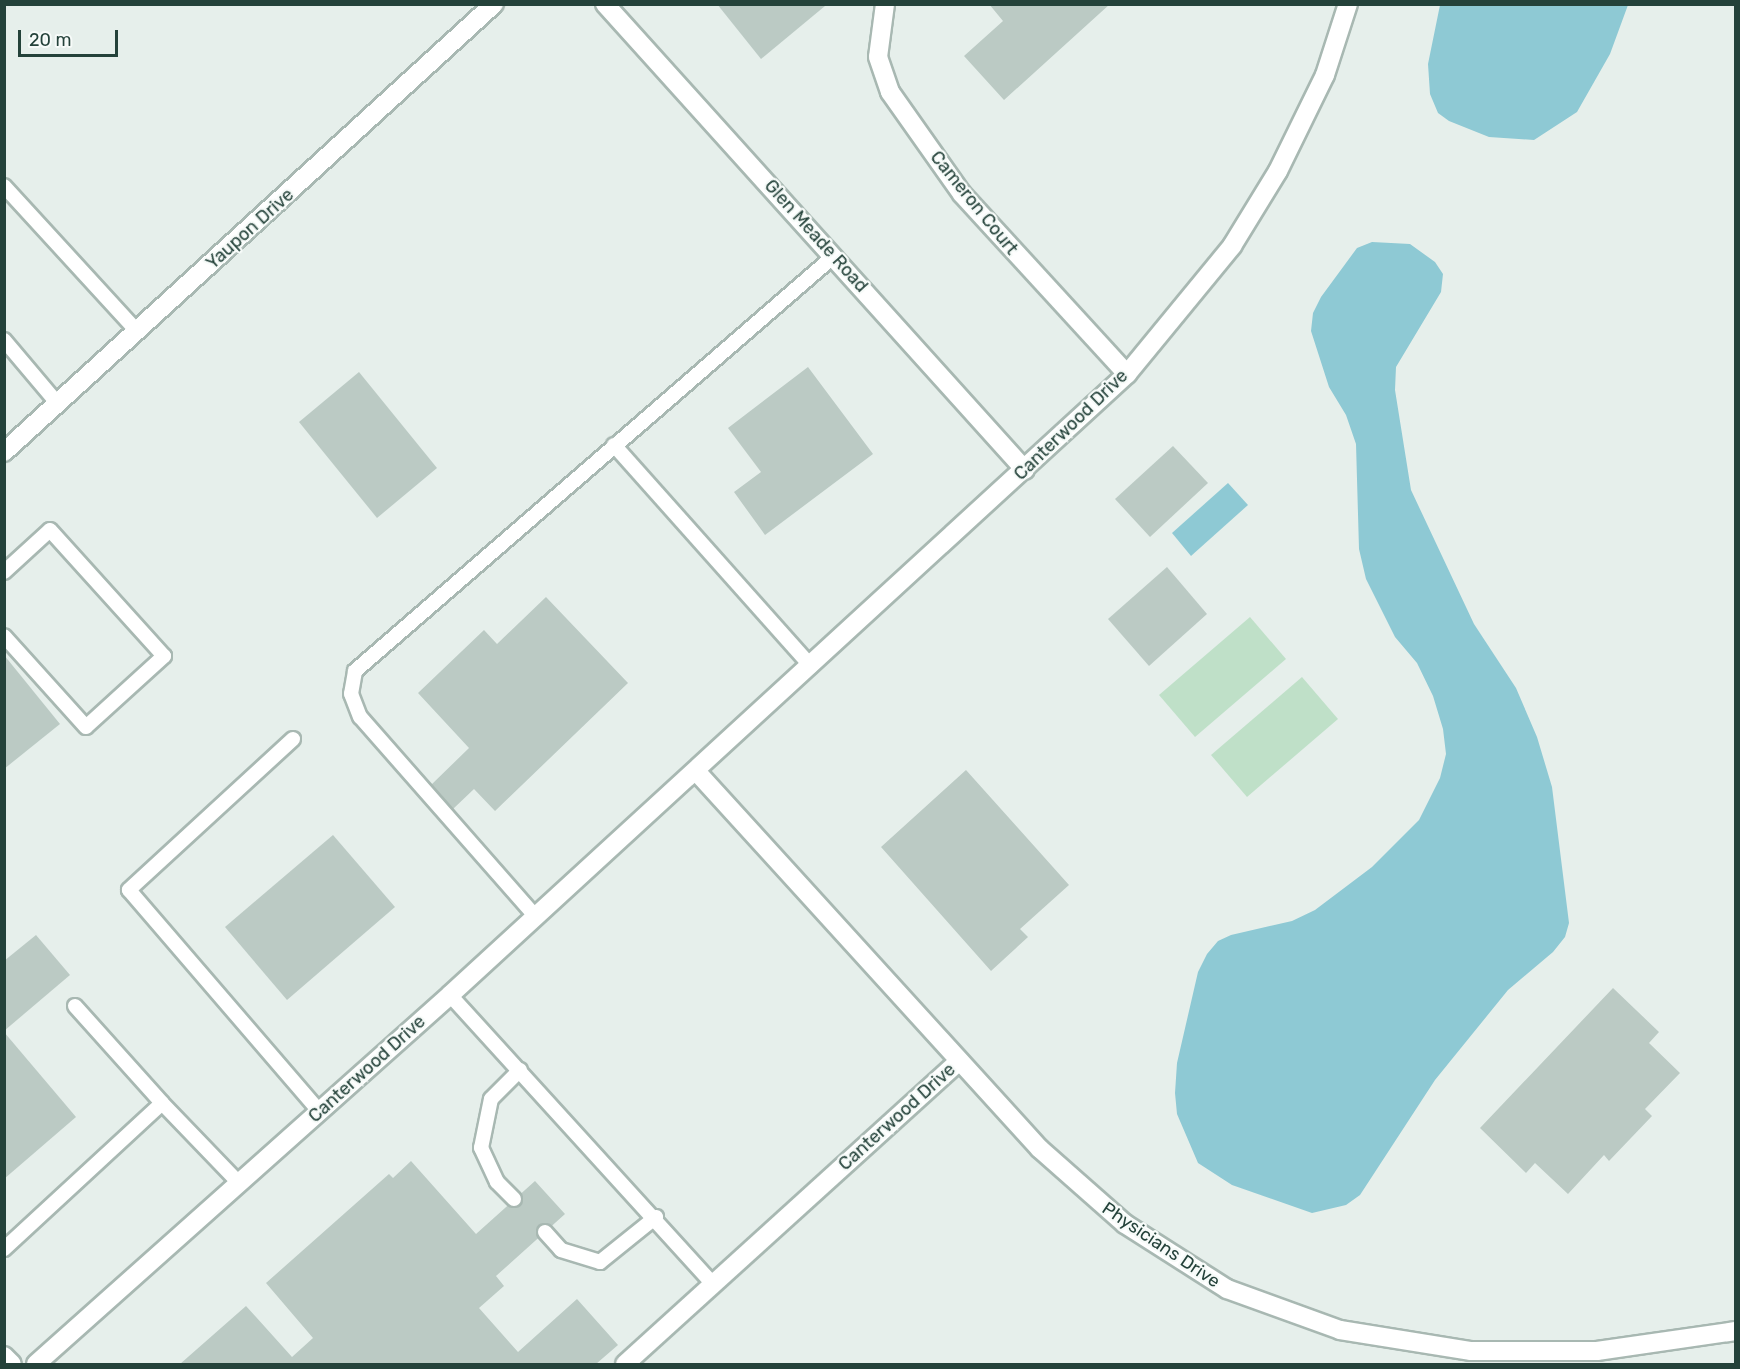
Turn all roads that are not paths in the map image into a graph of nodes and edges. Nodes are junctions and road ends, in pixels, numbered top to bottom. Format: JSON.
{"nodes":[{"id":1,"x":494,"y":4,"type":"edge"},
{"id":2,"x":605,"y":4,"type":"edge"},
{"id":3,"x":885,"y":4,"type":"edge"},
{"id":4,"x":1348,"y":4,"type":"edge"},
{"id":5,"x":4,"y":186,"type":"edge"},
{"id":6,"x":834,"y":256,"type":"junction"},
{"id":7,"x":137,"y":331,"type":"junction"},
{"id":8,"x":4,"y":340,"type":"edge"},
{"id":9,"x":1127,"y":374,"type":"junction"},
{"id":10,"x":58,"y":404,"type":"junction"},
{"id":11,"x":614,"y":445,"type":"junction"},
{"id":12,"x":4,"y":452,"type":"edge"},
{"id":13,"x":1025,"y":470,"type":"junction"},
{"id":14,"x":4,"y":572,"type":"edge"},
{"id":15,"x":4,"y":636,"type":"edge"},
{"id":16,"x":811,"y":666,"type":"junction"},
{"id":17,"x":292,"y":739,"type":"dead end"},
{"id":18,"x":696,"y":771,"type":"junction"},
{"id":19,"x":536,"y":917,"type":"junction"},
{"id":20,"x":450,"y":995,"type":"junction"},
{"id":21,"x":75,"y":1006,"type":"dead end"},
{"id":22,"x":959,"y":1061,"type":"junction"},
{"id":23,"x":520,"y":1070,"type":"junction"},
{"id":24,"x":162,"y":1103,"type":"junction"},
{"id":25,"x":319,"y":1111,"type":"junction"},
{"id":26,"x":239,"y":1183,"type":"junction"},
{"id":27,"x":514,"y":1199,"type":"dead end"},
{"id":28,"x":656,"y":1217,"type":"junction"},
{"id":29,"x":545,"y":1232,"type":"dead end"},
{"id":30,"x":4,"y":1249,"type":"edge"},
{"id":31,"x":714,"y":1285,"type":"junction"},
{"id":32,"x":1736,"y":1330,"type":"edge"},
{"id":33,"x":4,"y":1356,"type":"edge"},
{"id":34,"x":12,"y":1365,"type":"edge"},
{"id":35,"x":36,"y":1365,"type":"edge"},
{"id":36,"x":625,"y":1365,"type":"edge"}],
"edges":[{"from":1,"to":7,"type":"street","name":"Yaupon Drive"},
{"from":2,"to":6,"type":"street","name":"Glen Meade Road"},
{"from":3,"to":9,"type":"street","name":"Cameron Court"},
{"from":4,"to":9,"type":"street","name":"Canterwood Drive"},
{"from":5,"to":7,"type":"lane"},
{"from":6,"to":11,"type":"lane"},
{"from":6,"to":13,"type":"street","name":"Glen Meade Road"},
{"from":7,"to":10,"type":"street","name":"Yaupon Drive"},
{"from":8,"to":10,"type":"lane"},
{"from":9,"to":13,"type":"street","name":"Canterwood Drive"},
{"from":10,"to":12,"type":"street","name":"Yaupon Drive"},
{"from":11,"to":16,"type":"lane"},
{"from":11,"to":19,"type":"lane"},
{"from":13,"to":16,"type":"street","name":"Canterwood Drive"},
{"from":14,"to":15,"type":"lane"},
{"from":16,"to":18,"type":"street","name":"Canterwood Drive"},
{"from":17,"to":25,"type":"lane"},
{"from":18,"to":19,"type":"street","name":"Canterwood Drive"},
{"from":18,"to":22,"type":"street","name":"Canterwood Drive"},
{"from":19,"to":20,"type":"street","name":"Canterwood Drive"},
{"from":20,"to":23,"type":"lane"},
{"from":20,"to":25,"type":"street","name":"Canterwood Drive"},
{"from":21,"to":24,"type":"lane"},
{"from":22,"to":31,"type":"street","name":"Canterwood Drive"},
{"from":22,"to":32,"type":"street","name":"Physicians Drive"},
{"from":23,"to":27,"type":"lane"},
{"from":23,"to":28,"type":"lane"},
{"from":24,"to":26,"type":"lane"},
{"from":24,"to":30,"type":"lane"},
{"from":25,"to":26,"type":"street","name":"Canterwood Drive"},
{"from":26,"to":35,"type":"street","name":"Canterwood Drive"},
{"from":28,"to":29,"type":"lane"},
{"from":28,"to":31,"type":"lane"},
{"from":31,"to":36,"type":"street","name":"Canterwood Drive"},
{"from":33,"to":34,"type":"street"}]}
